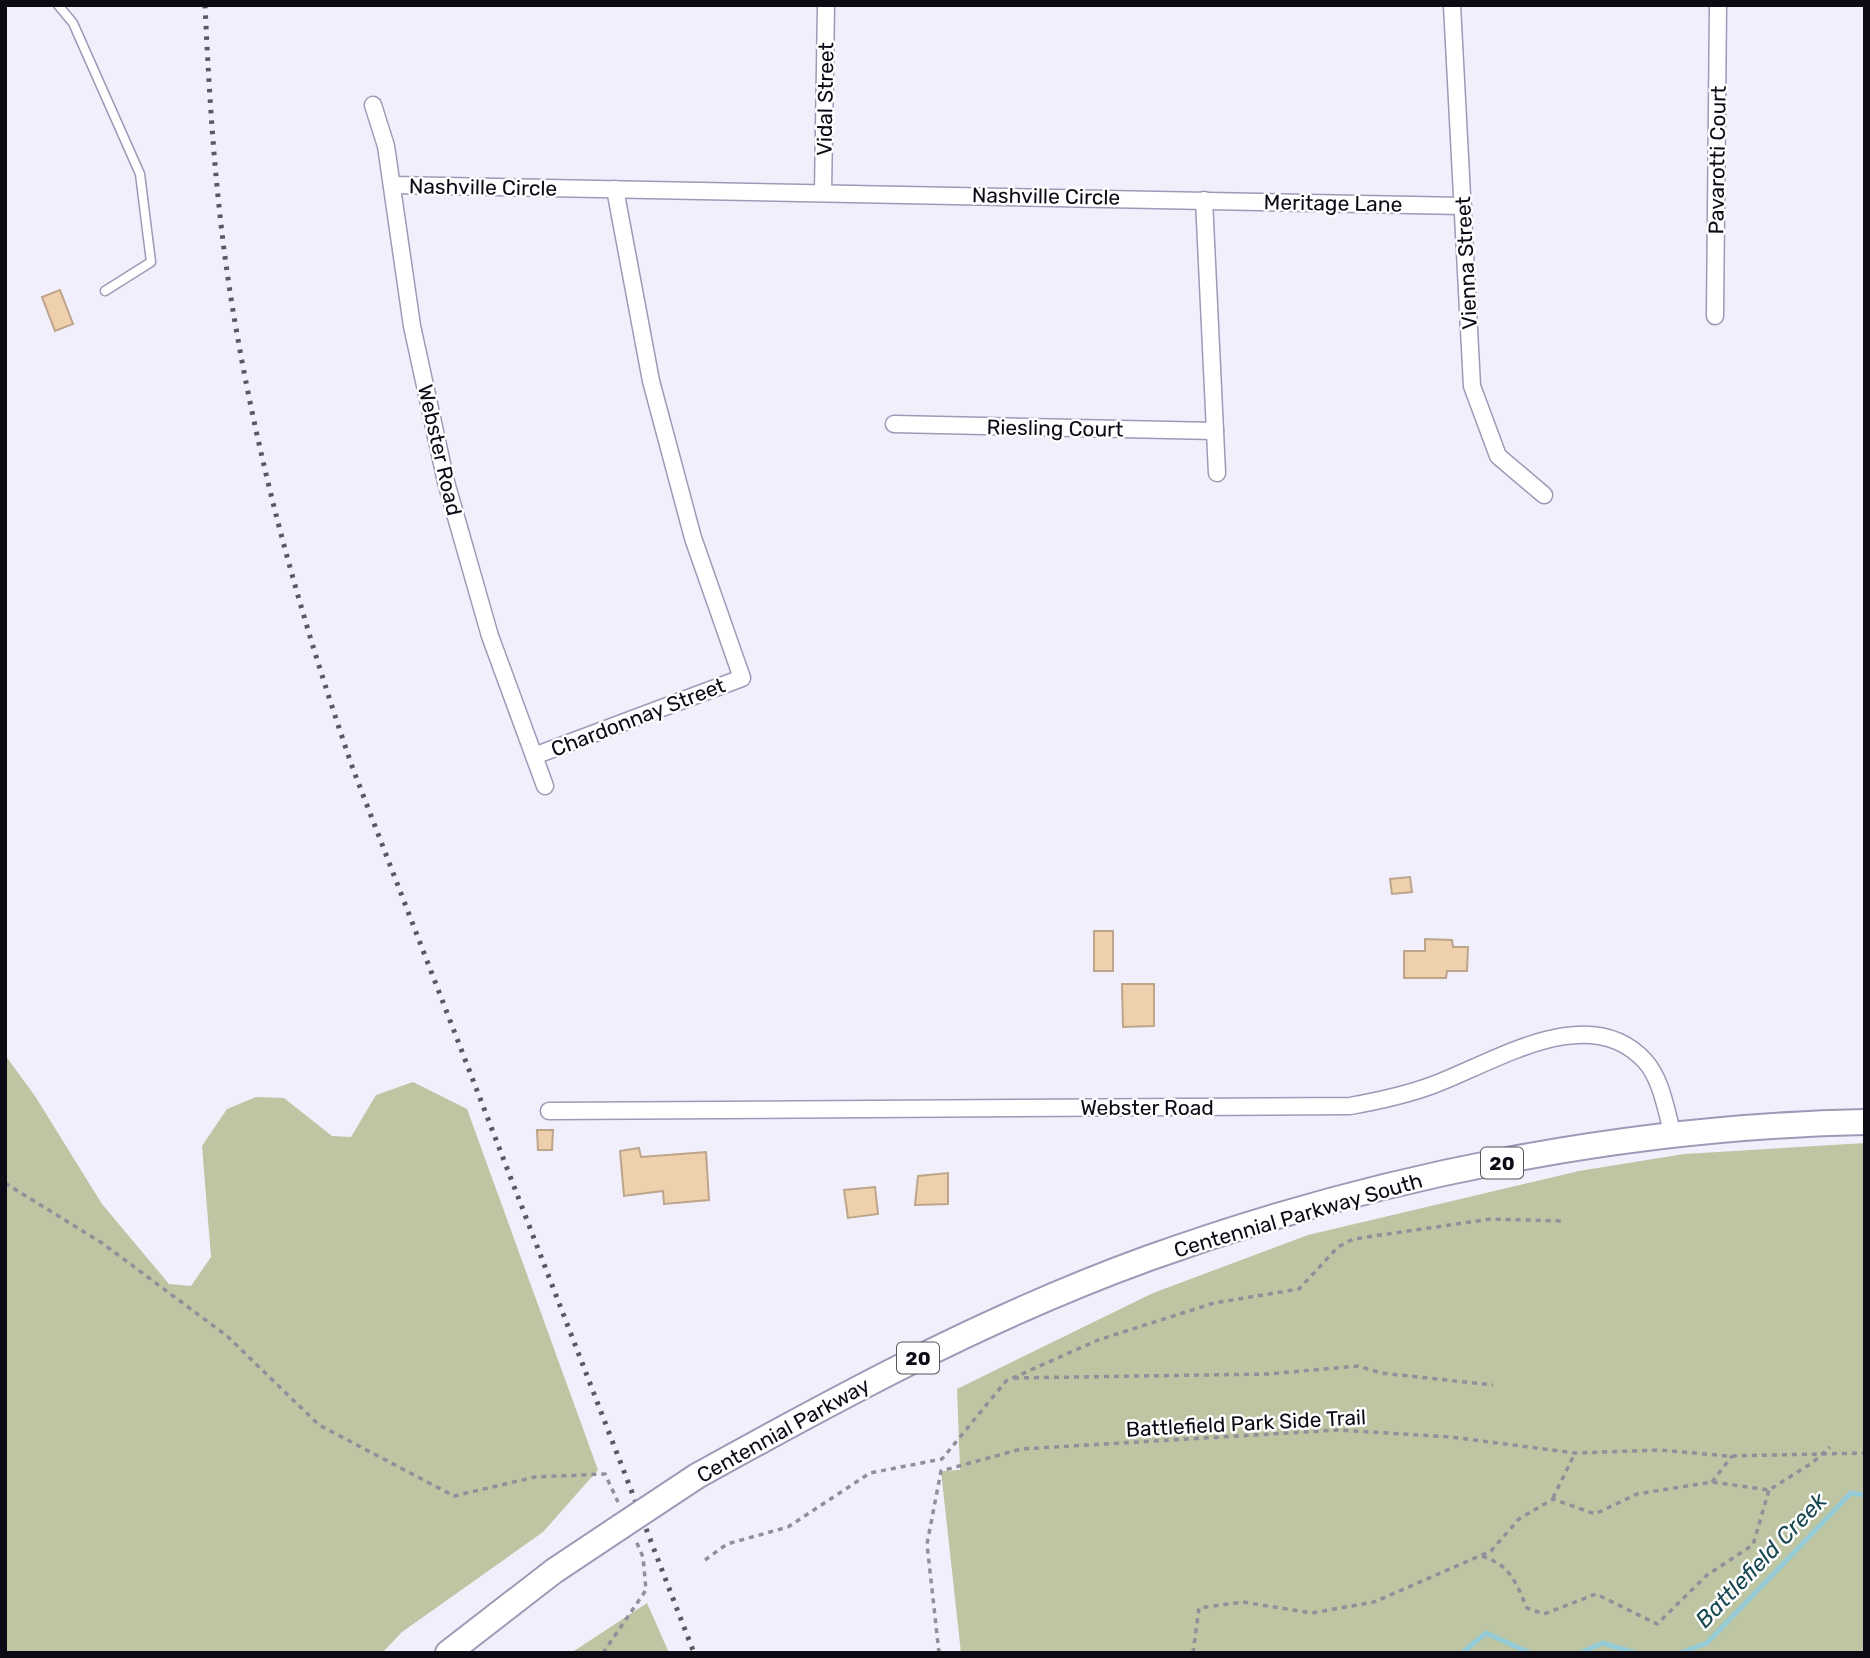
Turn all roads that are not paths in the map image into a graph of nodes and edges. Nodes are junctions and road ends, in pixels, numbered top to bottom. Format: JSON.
{"nodes":[{"id":1,"x":58,"y":5,"type":"edge"},
{"id":2,"x":826,"y":5,"type":"edge"},
{"id":3,"x":1452,"y":5,"type":"edge"},
{"id":4,"x":1718,"y":5,"type":"edge"},
{"id":5,"x":373,"y":105,"type":"dead end"},
{"id":6,"x":392,"y":185,"type":"junction"},
{"id":7,"x":615,"y":189,"type":"junction"},
{"id":8,"x":823,"y":192,"type":"junction"},
{"id":9,"x":1204,"y":200,"type":"junction"},
{"id":10,"x":1463,"y":206,"type":"junction"},
{"id":11,"x":105,"y":290,"type":"dead end"},
{"id":12,"x":1715,"y":316,"type":"dead end"},
{"id":13,"x":894,"y":424,"type":"dead end"},
{"id":14,"x":1215,"y":431,"type":"junction"},
{"id":15,"x":1217,"y":473,"type":"dead end"},
{"id":16,"x":1544,"y":495,"type":"dead end"},
{"id":17,"x":534,"y":756,"type":"junction"},
{"id":18,"x":545,"y":786,"type":"dead end"},
{"id":19,"x":550,"y":1111,"type":"dead end"},
{"id":20,"x":1865,"y":1122,"type":"edge"},
{"id":21,"x":1673,"y":1135,"type":"junction"},
{"id":22,"x":1148,"y":1258,"type":"joint"},
{"id":23,"x":448,"y":1653,"type":"edge"}],
"edges":[{"from":1,"to":11,"type":"lane"},
{"from":2,"to":8,"type":"street","name":"Vidal Street"},
{"from":3,"to":10,"type":"street","name":"Vienna Street"},
{"from":4,"to":12,"type":"street","name":"Pavarotti Court"},
{"from":5,"to":6,"type":"street","name":"Webster Road"},
{"from":6,"to":7,"type":"street","name":"Nashville Circle"},
{"from":6,"to":17,"type":"street","name":"Webster Road"},
{"from":7,"to":8,"type":"street","name":"Nashville Circle"},
{"from":7,"to":17,"type":"street","name":"Chardonnay Street"},
{"from":8,"to":9,"type":"street","name":"Nashville Circle"},
{"from":9,"to":10,"type":"street","name":"Meritage Lane"},
{"from":9,"to":14,"type":"street"},
{"from":10,"to":16,"type":"street","name":"Vienna Street"},
{"from":13,"to":14,"type":"street","name":"Riesling Court"},
{"from":14,"to":15,"type":"street"},
{"from":17,"to":18,"type":"street","name":"Webster Road"},
{"from":19,"to":21,"type":"street","name":"Webster Road"},
{"from":20,"to":21,"type":"main road","name":"Centennial Parkway South","number":"20"},
{"from":21,"to":22,"type":"main road","name":"Centennial Parkway South","number":"20"},
{"from":22,"to":23,"type":"main road","name":"Centennial Parkway","number":"20","bridge":true}]}
